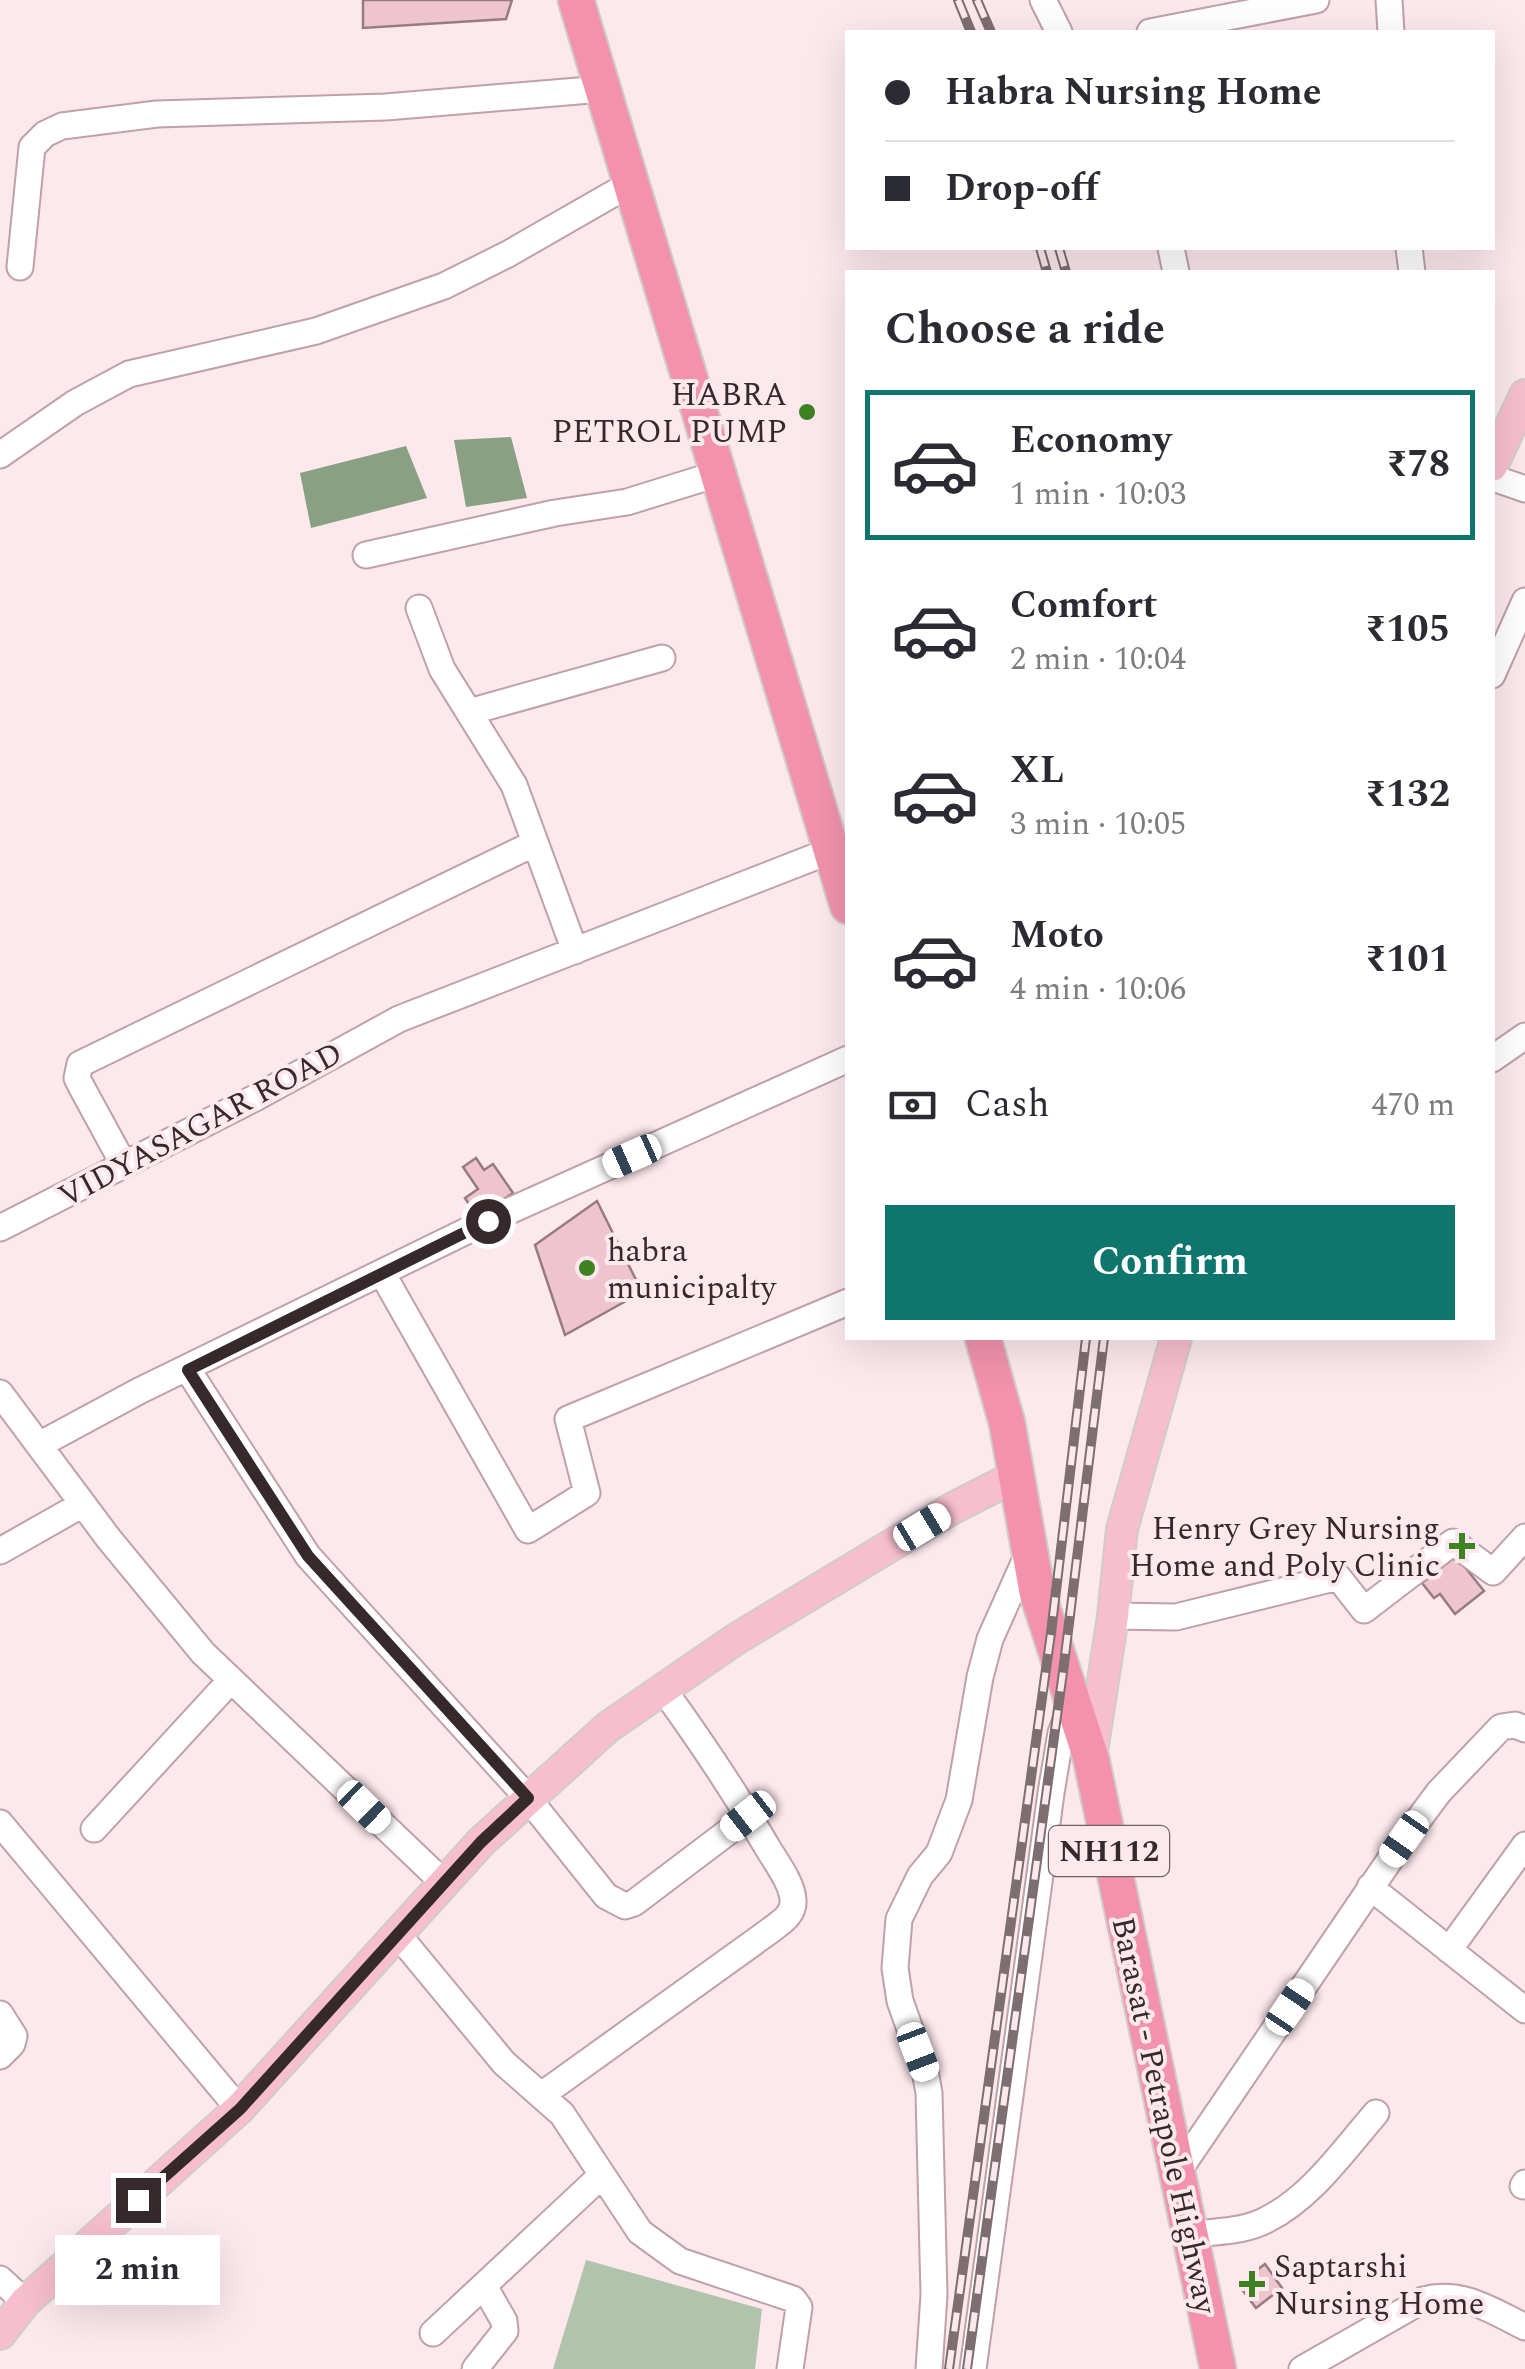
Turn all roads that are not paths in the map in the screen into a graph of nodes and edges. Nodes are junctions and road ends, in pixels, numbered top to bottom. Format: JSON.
{"nodes":[{"id":1,"x":576,"y":0,"type":"edge"},
{"id":2,"x":1043,"y":0,"type":"edge"},
{"id":3,"x":1316,"y":0,"type":"edge"},
{"id":4,"x":1389,"y":0,"type":"edge"},
{"id":5,"x":1059,"y":30,"type":"edge"},
{"id":6,"x":1160,"y":30,"type":"edge"},
{"id":7,"x":1392,"y":30,"type":"edge"},
{"id":8,"x":602,"y":89,"type":"junction"},
{"id":9,"x":630,"y":184,"type":"junction"},
{"id":10,"x":20,"y":267,"type":"dead end"},
{"id":11,"x":1525,"y":395,"type":"edge"},
{"id":12,"x":0,"y":454,"type":"edge"},
{"id":13,"x":1496,"y":473,"type":"edge"},
{"id":14,"x":717,"y":474,"type":"junction"},
{"id":15,"x":1525,"y":489,"type":"edge"},
{"id":16,"x":366,"y":555,"type":"dead end"},
{"id":17,"x":1525,"y":601,"type":"edge"},
{"id":18,"x":419,"y":608,"type":"dead end"},
{"id":19,"x":662,"y":658,"type":"dead end"},
{"id":20,"x":1495,"y":667,"type":"edge"},
{"id":21,"x":469,"y":712,"type":"junction"},
{"id":22,"x":535,"y":843,"type":"junction"},
{"id":23,"x":830,"y":851,"type":"junction"},
{"id":24,"x":845,"y":897,"type":"edge"},
{"id":25,"x":574,"y":951,"type":"junction"},
{"id":26,"x":1525,"y":1036,"type":"edge"},
{"id":27,"x":1495,"y":1057,"type":"edge"},
{"id":28,"x":845,"y":1060,"type":"edge"},
{"id":29,"x":124,"y":1165,"type":"junction"},
{"id":30,"x":0,"y":1228,"type":"edge"},
{"id":31,"x":382,"y":1273,"type":"junction"},
{"id":32,"x":845,"y":1303,"type":"edge"},
{"id":33,"x":984,"y":1340,"type":"edge"},
{"id":34,"x":1175,"y":1340,"type":"edge"},
{"id":35,"x":188,"y":1370,"type":"junction"},
{"id":36,"x":0,"y":1393,"type":"edge"},
{"id":37,"x":40,"y":1446,"type":"junction"},
{"id":38,"x":1014,"y":1476,"type":"junction"},
{"id":39,"x":83,"y":1504,"type":"junction"},
{"id":40,"x":1525,"y":1537,"type":"edge"},
{"id":41,"x":0,"y":1551,"type":"edge"},
{"id":42,"x":1028,"y":1554,"type":"junction"},
{"id":43,"x":1113,"y":1616,"type":"junction"},
{"id":44,"x":231,"y":1680,"type":"junction"},
{"id":45,"x":663,"y":1689,"type":"junction"},
{"id":46,"x":1073,"y":1702,"type":"junction"},
{"id":47,"x":1525,"y":1728,"type":"edge"},
{"id":48,"x":1090,"y":1758,"type":"junction"},
{"id":49,"x":528,"y":1798,"type":"junction"},
{"id":50,"x":748,"y":1816,"type":"junction"},
{"id":51,"x":0,"y":1823,"type":"edge"},
{"id":52,"x":94,"y":1829,"type":"dead end"},
{"id":53,"x":1525,"y":1845,"type":"edge"},
{"id":54,"x":444,"y":1883,"type":"junction"},
{"id":55,"x":1370,"y":1887,"type":"junction"},
{"id":56,"x":399,"y":1936,"type":"junction"},
{"id":57,"x":1449,"y":1950,"type":"junction"},
{"id":58,"x":1525,"y":2010,"type":"edge"},
{"id":59,"x":0,"y":2014,"type":"edge"},
{"id":60,"x":0,"y":2056,"type":"edge"},
{"id":61,"x":542,"y":2094,"type":"junction"},
{"id":62,"x":240,"y":2109,"type":"junction"},
{"id":63,"x":1376,"y":2112,"type":"dead end"},
{"id":64,"x":1177,"y":2173,"type":"junction"},
{"id":65,"x":602,"y":2175,"type":"junction"},
{"id":66,"x":1190,"y":2235,"type":"junction"},
{"id":67,"x":0,"y":2279,"type":"edge"},
{"id":68,"x":484,"y":2286,"type":"junction"},
{"id":69,"x":26,"y":2302,"type":"junction"},
{"id":70,"x":1525,"y":2328,"type":"edge"},
{"id":71,"x":433,"y":2333,"type":"dead end"},
{"id":72,"x":0,"y":2334,"type":"edge"},
{"id":73,"x":476,"y":2369,"type":"edge"},
{"id":74,"x":790,"y":2369,"type":"edge"},
{"id":75,"x":929,"y":2369,"type":"edge"},
{"id":76,"x":973,"y":2369,"type":"edge"},
{"id":77,"x":1218,"y":2369,"type":"edge"},
{"id":78,"x":1302,"y":2369,"type":"edge"}],
"edges":[{"from":1,"to":8,"type":"highway"},
{"from":2,"to":5,"type":"street"},
{"from":3,"to":6,"type":"street"},
{"from":4,"to":7,"type":"street"},
{"from":8,"to":9,"type":"highway"},
{"from":8,"to":10,"type":"street"},
{"from":9,"to":12,"type":"street"},
{"from":9,"to":14,"type":"highway"},
{"from":11,"to":13,"type":"main road"},
{"from":13,"to":15,"type":"street"},
{"from":14,"to":16,"type":"street"},
{"from":14,"to":23,"type":"highway"},
{"from":17,"to":20,"type":"street"},
{"from":18,"to":21,"type":"street"},
{"from":19,"to":21,"type":"street"},
{"from":21,"to":22,"type":"street"},
{"from":22,"to":25,"type":"street"},
{"from":22,"to":29,"type":"street"},
{"from":23,"to":24,"type":"highway"},
{"from":23,"to":25,"type":"street","name":"VIDYASAGAR ROAD"},
{"from":25,"to":29,"type":"street","name":"VIDYASAGAR ROAD"},
{"from":26,"to":27,"type":"street"},
{"from":28,"to":31,"type":"street"},
{"from":29,"to":30,"type":"street","name":"VIDYASAGAR ROAD"},
{"from":31,"to":32,"type":"street"},
{"from":31,"to":35,"type":"street"},
{"from":33,"to":38,"type":"highway","name":"Barasat - Petrapole Highway","number":"NH112"},
{"from":34,"to":43,"type":"main road"},
{"from":35,"to":37,"type":"street"},
{"from":35,"to":49,"type":"street"},
{"from":36,"to":37,"type":"street"},
{"from":37,"to":39,"type":"street"},
{"from":38,"to":42,"type":"highway","name":"Barasat - Petrapole Highway","number":"NH112"},
{"from":38,"to":45,"type":"main road"},
{"from":39,"to":41,"type":"street"},
{"from":39,"to":44,"type":"street"},
{"from":40,"to":43,"type":"street"},
{"from":42,"to":46,"type":"highway","name":"Barasat - Petrapole Highway","number":"NH112"},
{"from":42,"to":75,"type":"street"},
{"from":43,"to":48,"type":"main road"},
{"from":44,"to":52,"type":"street"},
{"from":44,"to":54,"type":"street"},
{"from":45,"to":49,"type":"main road"},
{"from":45,"to":50,"type":"street"},
{"from":46,"to":48,"type":"highway","name":"Barasat - Petrapole Highway","number":"NH112"},
{"from":46,"to":76,"type":"street"},
{"from":47,"to":55,"type":"street"},
{"from":48,"to":64,"type":"highway","name":"Barasat - Petrapole Highway","number":"NH112"},
{"from":49,"to":50,"type":"street"},
{"from":49,"to":54,"type":"main road"},
{"from":50,"to":61,"type":"street"},
{"from":51,"to":62,"type":"street"},
{"from":53,"to":57,"type":"street"},
{"from":54,"to":56,"type":"main road"},
{"from":55,"to":57,"type":"street"},
{"from":55,"to":64,"type":"street"},
{"from":56,"to":61,"type":"street"},
{"from":56,"to":62,"type":"main road"},
{"from":57,"to":58,"type":"street"},
{"from":59,"to":60,"type":"street"},
{"from":61,"to":65,"type":"street"},
{"from":62,"to":69,"type":"main road"},
{"from":63,"to":66,"type":"street"},
{"from":64,"to":66,"type":"highway","name":"Barasat - Petrapole Highway","number":"NH112"},
{"from":65,"to":68,"type":"street"},
{"from":65,"to":74,"type":"street"},
{"from":66,"to":77,"type":"highway","name":"Barasat - Petrapole Highway","number":"NH112"},
{"from":67,"to":69,"type":"street"},
{"from":68,"to":71,"type":"street"},
{"from":68,"to":73,"type":"street"},
{"from":69,"to":72,"type":"main road"},
{"from":70,"to":78,"type":"street"}]}
